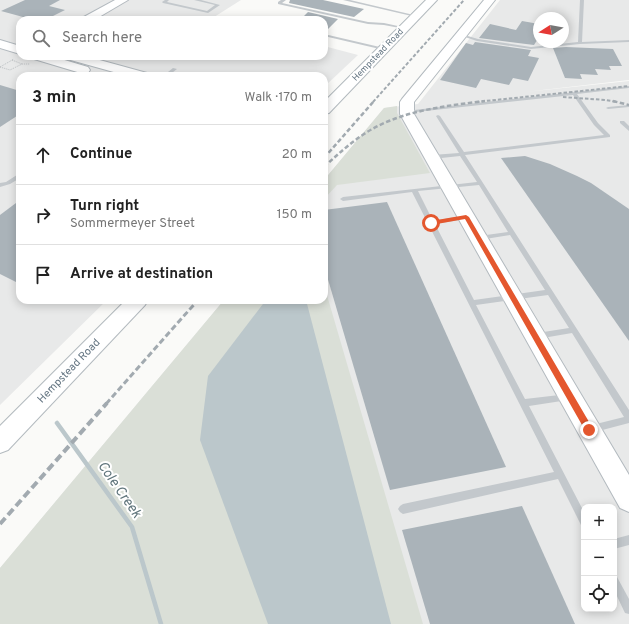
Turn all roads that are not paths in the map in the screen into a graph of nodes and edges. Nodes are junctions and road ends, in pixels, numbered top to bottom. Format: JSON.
{"nodes":[{"id":1,"x":123,"y":0,"type":"edge"},
{"id":2,"x":167,"y":0,"type":"edge"},
{"id":3,"x":196,"y":0,"type":"edge"},
{"id":4,"x":284,"y":0,"type":"edge"},
{"id":5,"x":345,"y":0,"type":"edge"},
{"id":6,"x":432,"y":0,"type":"edge"},
{"id":7,"x":490,"y":0,"type":"edge"},
{"id":8,"x":582,"y":0,"type":"edge"},
{"id":9,"x":135,"y":2,"type":"dead end"},
{"id":10,"x":93,"y":16,"type":"edge"},
{"id":11,"x":109,"y":16,"type":"edge"},
{"id":12,"x":416,"y":16,"type":"junction"},
{"id":13,"x":405,"y":28,"type":"junction"},
{"id":14,"x":0,"y":35,"type":"edge"},
{"id":15,"x":460,"y":35,"type":"junction"},
{"id":16,"x":328,"y":36,"type":"edge"},
{"id":17,"x":16,"y":40,"type":"edge"},
{"id":18,"x":629,"y":41,"type":"edge"},
{"id":19,"x":580,"y":43,"type":"junction"},
{"id":20,"x":0,"y":44,"type":"edge"},
{"id":21,"x":16,"y":49,"type":"edge"},
{"id":22,"x":384,"y":49,"type":"junction"},
{"id":23,"x":39,"y":60,"type":"edge"},
{"id":24,"x":85,"y":60,"type":"edge"},
{"id":25,"x":175,"y":69,"type":"dead end"},
{"id":26,"x":89,"y":72,"type":"edge"},
{"id":27,"x":128,"y":72,"type":"edge"},
{"id":28,"x":171,"y":72,"type":"edge"},
{"id":29,"x":629,"y":87,"type":"edge"},
{"id":30,"x":574,"y":93,"type":"junction"},
{"id":31,"x":328,"y":106,"type":"edge"},
{"id":32,"x":629,"y":106,"type":"edge"},
{"id":33,"x":608,"y":108,"type":"dead end"},
{"id":34,"x":407,"y":112,"type":"junction"},
{"id":35,"x":438,"y":116,"type":"dead end"},
{"id":36,"x":622,"y":122,"type":"dead end"},
{"id":37,"x":629,"y":129,"type":"edge"},
{"id":38,"x":462,"y":154,"type":"junction"},
{"id":39,"x":432,"y":157,"type":"junction"},
{"id":40,"x":16,"y":177,"type":"edge"},
{"id":41,"x":480,"y":183,"type":"junction"},
{"id":42,"x":0,"y":185,"type":"edge"},
{"id":43,"x":448,"y":186,"type":"junction"},
{"id":44,"x":414,"y":190,"type":"junction"},
{"id":45,"x":343,"y":199,"type":"dead end"},
{"id":46,"x":466,"y":217,"type":"junction"},
{"id":47,"x":431,"y":223,"type":"junction"},
{"id":48,"x":512,"y":233,"type":"junction"},
{"id":49,"x":478,"y":238,"type":"junction"},
{"id":50,"x":550,"y":292,"type":"junction"},
{"id":51,"x":512,"y":296,"type":"junction"},
{"id":52,"x":472,"y":303,"type":"junction"},
{"id":53,"x":134,"y":304,"type":"edge"},
{"id":54,"x":574,"y":330,"type":"junction"},
{"id":55,"x":535,"y":337,"type":"junction"},
{"id":56,"x":570,"y":397,"type":"junction"},
{"id":57,"x":523,"y":403,"type":"junction"},
{"id":58,"x":629,"y":418,"type":"edge"},
{"id":59,"x":589,"y":430,"type":"junction"},
{"id":60,"x":0,"y":442,"type":"edge"},
{"id":61,"x":559,"y":475,"type":"junction"},
{"id":62,"x":629,"y":499,"type":"edge"},
{"id":63,"x":402,"y":509,"type":"dead end"},
{"id":64,"x":581,"y":516,"type":"edge"},
{"id":65,"x":629,"y":540,"type":"edge"},
{"id":66,"x":617,"y":543,"type":"edge"},
{"id":67,"x":617,"y":586,"type":"edge"},
{"id":68,"x":629,"y":608,"type":"edge"}],
"edges":[{"from":1,"to":10,"type":"street"},
{"from":2,"to":3,"type":"lane"},
{"from":4,"to":13,"type":"lane"},
{"from":5,"to":12,"type":"lane"},
{"from":6,"to":12,"type":"street","name":"Hempstead Road"},
{"from":7,"to":15,"type":"street"},
{"from":8,"to":19,"type":"lane"},
{"from":9,"to":11,"type":"street"},
{"from":12,"to":13,"type":"street","name":"Hempstead Road"},
{"from":13,"to":22,"type":"street","name":"Hempstead Road"},
{"from":14,"to":17,"type":"street"},
{"from":15,"to":19,"type":"lane"},
{"from":15,"to":34,"type":"street"},
{"from":16,"to":22,"type":"lane"},
{"from":18,"to":19,"type":"lane"},
{"from":20,"to":21,"type":"street"},
{"from":22,"to":31,"type":"street","name":"Hempstead Road"},
{"from":23,"to":26,"type":"street"},
{"from":24,"to":27,"type":"street"},
{"from":25,"to":28,"type":"lane"},
{"from":29,"to":30,"type":"lane"},
{"from":30,"to":34,"type":"lane"},
{"from":30,"to":38,"type":"lane"},
{"from":32,"to":33,"type":"lane"},
{"from":34,"to":39,"type":"street"},
{"from":35,"to":38,"type":"lane"},
{"from":36,"to":37,"type":"lane"},
{"from":38,"to":39,"type":"lane"},
{"from":38,"to":41,"type":"lane"},
{"from":39,"to":43,"type":"street"},
{"from":40,"to":42,"type":"lane"},
{"from":41,"to":43,"type":"lane"},
{"from":41,"to":48,"type":"lane"},
{"from":43,"to":44,"type":"lane"},
{"from":43,"to":46,"type":"street"},
{"from":44,"to":45,"type":"lane"},
{"from":44,"to":47,"type":"lane"},
{"from":46,"to":47,"type":"lane"},
{"from":46,"to":49,"type":"street"},
{"from":47,"to":52,"type":"lane"},
{"from":48,"to":49,"type":"lane"},
{"from":48,"to":50,"type":"lane"},
{"from":49,"to":51,"type":"street"},
{"from":50,"to":51,"type":"lane"},
{"from":50,"to":54,"type":"lane"},
{"from":51,"to":52,"type":"lane"},
{"from":51,"to":55,"type":"street"},
{"from":52,"to":57,"type":"lane"},
{"from":53,"to":60,"type":"street","name":"Hempstead Road"},
{"from":54,"to":55,"type":"lane"},
{"from":54,"to":58,"type":"lane"},
{"from":55,"to":56,"type":"street"},
{"from":56,"to":57,"type":"lane"},
{"from":56,"to":59,"type":"street"},
{"from":57,"to":61,"type":"lane"},
{"from":58,"to":59,"type":"lane"},
{"from":59,"to":62,"type":"street"},
{"from":61,"to":63,"type":"lane"},
{"from":61,"to":64,"type":"lane"},
{"from":65,"to":66,"type":"lane"},
{"from":67,"to":68,"type":"lane"}]}
